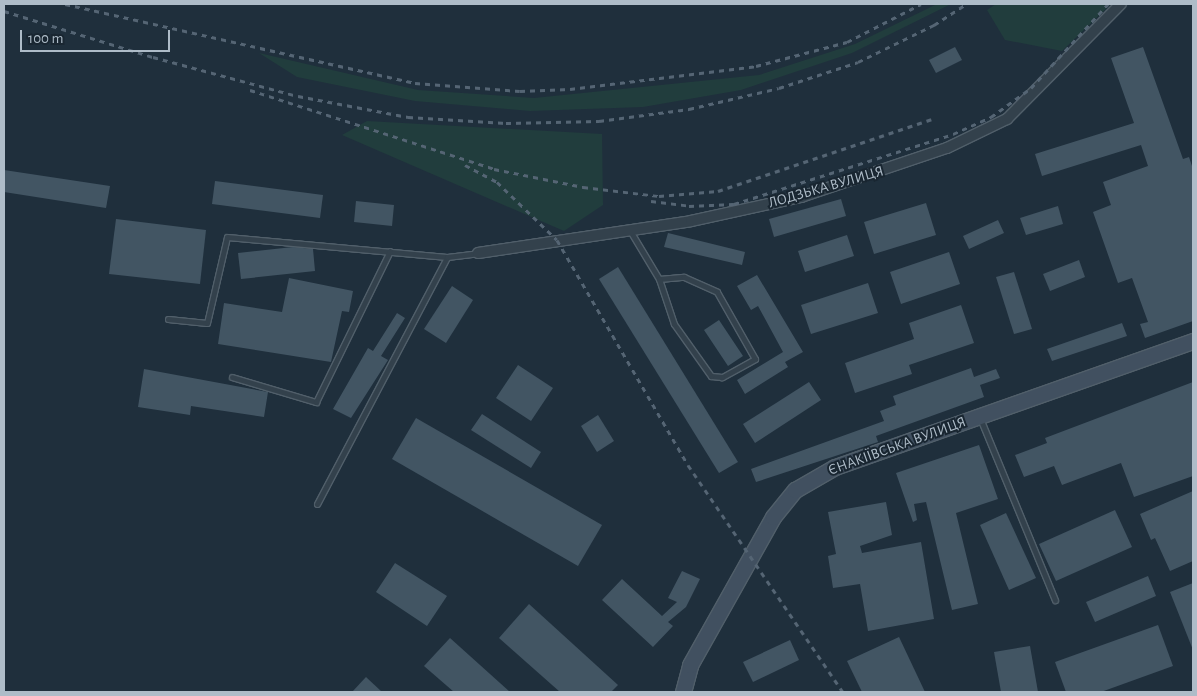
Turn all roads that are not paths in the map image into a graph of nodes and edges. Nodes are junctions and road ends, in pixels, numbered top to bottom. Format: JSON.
{"nodes":[{"id":1,"x":1121,"y":4,"type":"edge"},
{"id":2,"x":628,"y":228,"type":"junction"},
{"id":3,"x":390,"y":251,"type":"junction"},
{"id":4,"x":478,"y":253,"type":"joint"},
{"id":5,"x":448,"y":257,"type":"junction"},
{"id":6,"x":659,"y":279,"type":"junction"},
{"id":7,"x":168,"y":318,"type":"dead end"},
{"id":8,"x":1193,"y":341,"type":"edge"},
{"id":9,"x":232,"y":377,"type":"dead end"},
{"id":10,"x":979,"y":416,"type":"junction"},
{"id":11,"x":317,"y":504,"type":"dead end"},
{"id":12,"x":1055,"y":600,"type":"dead end"},
{"id":13,"x":682,"y":692,"type":"edge"}],
"edges":[{"from":1,"to":2,"type":"street","name":"ЛОДЗЬКА ВУЛИЦЯ"},
{"from":2,"to":4,"type":"street","name":"ЛОДЗЬКА ВУЛИЦЯ"},
{"from":2,"to":6,"type":"lane"},
{"from":3,"to":5,"type":"lane"},
{"from":3,"to":7,"type":"lane"},
{"from":3,"to":9,"type":"lane"},
{"from":4,"to":5,"type":"lane"},
{"from":5,"to":11,"type":"lane"},
{"from":6,"to":6,"type":"lane"},
{"from":8,"to":10,"type":"street","name":"ЄНАКІЇВСЬКА ВУЛИЦЯ"},
{"from":10,"to":12,"type":"lane"},
{"from":10,"to":13,"type":"street","name":"ЄНАКІЇВСЬКА ВУЛИЦЯ"}]}
